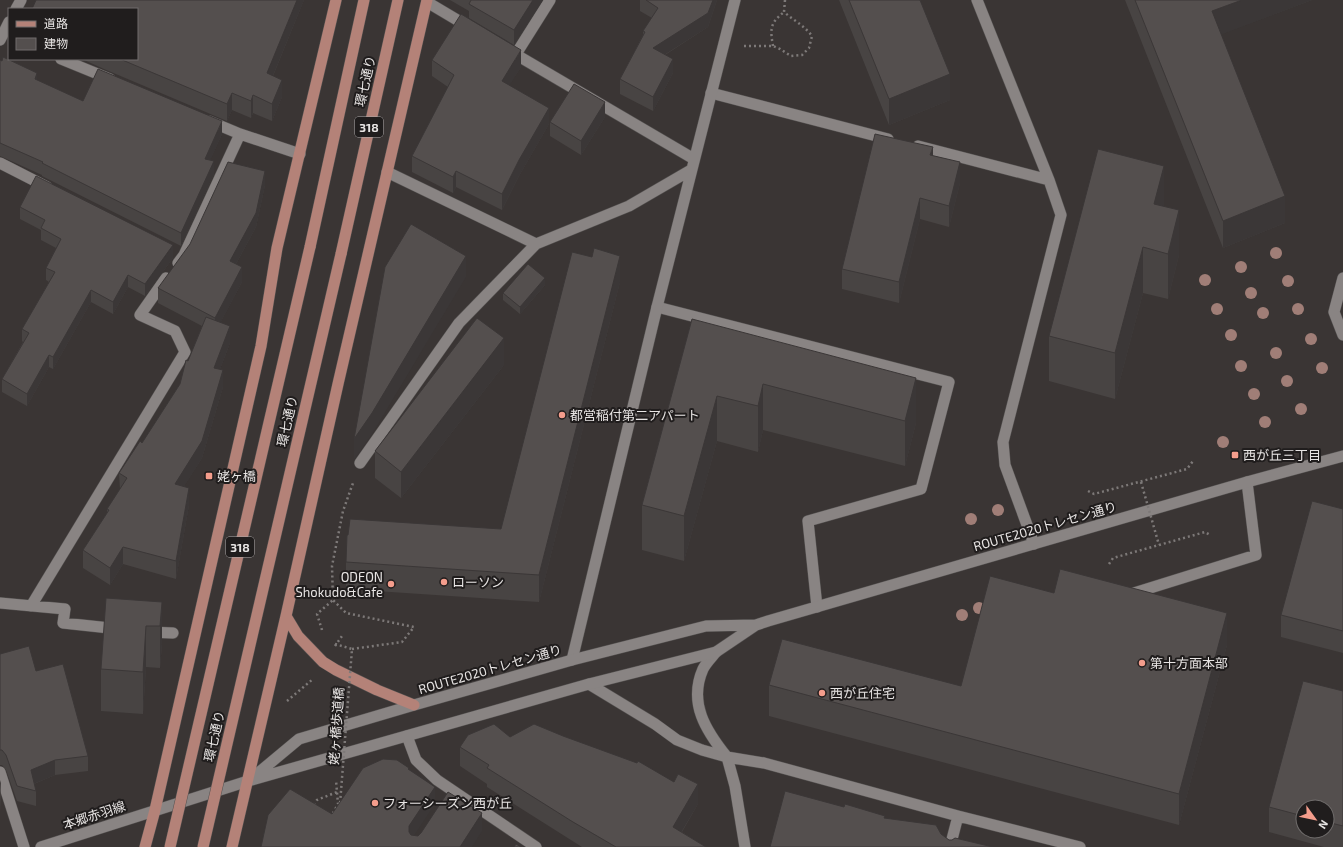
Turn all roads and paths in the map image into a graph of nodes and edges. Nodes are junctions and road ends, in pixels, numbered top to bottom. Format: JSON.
{"nodes":[{"id":1,"x":336,"y":0,"type":"edge"},
{"id":2,"x":364,"y":0,"type":"edge"},
{"id":3,"x":398,"y":0,"type":"edge"},
{"id":4,"x":550,"y":0,"type":"edge"},
{"id":5,"x":736,"y":0,"type":"edge"},
{"id":6,"x":785,"y":0,"type":"edge"},
{"id":7,"x":977,"y":0,"type":"edge"},
{"id":8,"x":427,"y":1,"type":"edge"},
{"id":9,"x":784,"y":12,"type":"junction"},
{"id":10,"x":8,"y":25,"type":"edge"},
{"id":11,"x":476,"y":31,"type":"edge"},
{"id":12,"x":4,"y":37,"type":"edge"},
{"id":13,"x":496,"y":43,"type":"edge"},
{"id":14,"x":743,"y":46,"type":"dead end"},
{"id":15,"x":773,"y":46,"type":"junction"},
{"id":16,"x":516,"y":54,"type":"junction"},
{"id":17,"x":63,"y":60,"type":"edge"},
{"id":18,"x":119,"y":83,"type":"edge"},
{"id":19,"x":711,"y":93,"type":"junction"},
{"id":20,"x":197,"y":116,"type":"edge"},
{"id":21,"x":240,"y":134,"type":"junction"},
{"id":22,"x":895,"y":141,"type":"edge"},
{"id":23,"x":911,"y":145,"type":"edge"},
{"id":24,"x":300,"y":154,"type":"junction"},
{"id":25,"x":0,"y":163,"type":"edge"},
{"id":26,"x":693,"y":164,"type":"junction"},
{"id":27,"x":387,"y":172,"type":"junction"},
{"id":28,"x":1049,"y":180,"type":"junction"},
{"id":29,"x":58,"y":192,"type":"edge"},
{"id":30,"x":536,"y":244,"type":"junction"},
{"id":31,"x":173,"y":249,"type":"edge"},
{"id":32,"x":184,"y":255,"type":"junction"},
{"id":33,"x":1343,"y":278,"type":"edge"},
{"id":34,"x":657,"y":307,"type":"junction"},
{"id":35,"x":1343,"y":335,"type":"edge"},
{"id":36,"x":1343,"y":456,"type":"edge"},
{"id":37,"x":1193,"y":461,"type":"dead end"},
{"id":38,"x":360,"y":463,"type":"joint"},
{"id":39,"x":1141,"y":482,"type":"junction"},
{"id":40,"x":1247,"y":482,"type":"junction"},
{"id":41,"x":1088,"y":491,"type":"dead end"},
{"id":42,"x":1210,"y":535,"type":"dead end"},
{"id":43,"x":1034,"y":544,"type":"junction"},
{"id":44,"x":1159,"y":545,"type":"junction"},
{"id":45,"x":1109,"y":564,"type":"dead end"},
{"id":46,"x":1134,"y":593,"type":"edge"},
{"id":47,"x":333,"y":600,"type":"junction"},
{"id":48,"x":0,"y":603,"type":"edge"},
{"id":49,"x":31,"y":606,"type":"junction"},
{"id":50,"x":817,"y":607,"type":"junction"},
{"id":51,"x":286,"y":616,"type":"junction"},
{"id":52,"x":756,"y":625,"type":"junction"},
{"id":53,"x":323,"y":632,"type":"dead end"},
{"id":54,"x":173,"y":633,"type":"dead end"},
{"id":55,"x":331,"y":640,"type":"dead end"},
{"id":56,"x":352,"y":649,"type":"junction"},
{"id":57,"x":716,"y":652,"type":"junction"},
{"id":58,"x":572,"y":660,"type":"junction"},
{"id":59,"x":313,"y":679,"type":"dead end"},
{"id":60,"x":589,"y":684,"type":"junction"},
{"id":61,"x":286,"y":702,"type":"dead end"},
{"id":62,"x":414,"y":704,"type":"junction"},
{"id":63,"x":407,"y":736,"type":"junction"},
{"id":64,"x":727,"y":757,"type":"junction"},
{"id":65,"x":0,"y":772,"type":"edge"},
{"id":66,"x":336,"y":780,"type":"dead end"},
{"id":67,"x":248,"y":781,"type":"junction"},
{"id":68,"x":452,"y":791,"type":"junction"},
{"id":69,"x":337,"y":792,"type":"junction"},
{"id":70,"x":445,"y":802,"type":"edge"},
{"id":71,"x":155,"y":810,"type":"junction"},
{"id":72,"x":312,"y":810,"type":"edge"},
{"id":73,"x":958,"y":816,"type":"junction"},
{"id":74,"x":60,"y":844,"type":"edge"},
{"id":75,"x":24,"y":847,"type":"edge"},
{"id":76,"x":41,"y":847,"type":"edge"},
{"id":77,"x":145,"y":847,"type":"edge"},
{"id":78,"x":170,"y":847,"type":"edge"},
{"id":79,"x":203,"y":847,"type":"edge"},
{"id":80,"x":232,"y":847,"type":"edge"},
{"id":81,"x":536,"y":847,"type":"edge"},
{"id":82,"x":745,"y":847,"type":"edge"},
{"id":83,"x":950,"y":847,"type":"edge"},
{"id":84,"x":1080,"y":847,"type":"edge"}],
"edges":[{"from":1,"to":24,"type":"main road"},
{"from":2,"to":78,"type":"main road","name":"環七通り","number":"318","bridge":true},
{"from":3,"to":79,"type":"main road","name":"環七通り","number":"318","bridge":true},
{"from":4,"to":16,"type":"street"},
{"from":5,"to":19,"type":"street"},
{"from":6,"to":9,"type":"path"},
{"from":7,"to":28,"type":"street"},
{"from":8,"to":11,"type":"street"},
{"from":8,"to":27,"type":"main road"},
{"from":9,"to":15,"type":"path"},
{"from":9,"to":15,"type":"path"},
{"from":10,"to":12,"type":"street"},
{"from":13,"to":16,"type":"street"},
{"from":14,"to":15,"type":"path"},
{"from":16,"to":26,"type":"street"},
{"from":17,"to":18,"type":"street"},
{"from":19,"to":22,"type":"street"},
{"from":19,"to":26,"type":"street"},
{"from":20,"to":21,"type":"street"},
{"from":21,"to":24,"type":"street"},
{"from":21,"to":32,"type":"street"},
{"from":23,"to":28,"type":"street"},
{"from":24,"to":71,"type":"main road"},
{"from":25,"to":29,"type":"street"},
{"from":26,"to":30,"type":"street"},
{"from":26,"to":34,"type":"street"},
{"from":27,"to":30,"type":"street"},
{"from":27,"to":51,"type":"main road"},
{"from":28,"to":43,"type":"street"},
{"from":30,"to":38,"type":"street"},
{"from":31,"to":32,"type":"street"},
{"from":32,"to":49,"type":"street"},
{"from":33,"to":35,"type":"street"},
{"from":34,"to":50,"type":"street"},
{"from":34,"to":58,"type":"street"},
{"from":36,"to":40,"type":"street","name":"ROUTE2020トレセン通り"},
{"from":37,"to":39,"type":"path"},
{"from":38,"to":47,"type":"path"},
{"from":39,"to":41,"type":"path"},
{"from":39,"to":44,"type":"path","bridge":true},
{"from":40,"to":43,"type":"street","name":"ROUTE2020トレセン通り"},
{"from":40,"to":46,"type":"street"},
{"from":42,"to":44,"type":"path"},
{"from":43,"to":50,"type":"street","name":"ROUTE2020トレセン通り"},
{"from":44,"to":45,"type":"path"},
{"from":47,"to":53,"type":"path"},
{"from":47,"to":56,"type":"path"},
{"from":48,"to":49,"type":"street"},
{"from":49,"to":54,"type":"street"},
{"from":50,"to":52,"type":"street","name":"ROUTE2020トレセン通り"},
{"from":51,"to":62,"type":"main road"},
{"from":51,"to":67,"type":"main road"},
{"from":52,"to":57,"type":"street","name":"ROUTE2020トレセン通り"},
{"from":52,"to":58,"type":"street","name":"ROUTE2020トレセン通り"},
{"from":55,"to":56,"type":"path","bridge":true},
{"from":56,"to":69,"type":"path","name":"姥ヶ橋歩道橋","bridge":true},
{"from":57,"to":60,"type":"street","name":"ROUTE2020トレセン通り"},
{"from":57,"to":64,"type":"street"},
{"from":58,"to":62,"type":"street","name":"ROUTE2020トレセン通り"},
{"from":59,"to":61,"type":"path"},
{"from":60,"to":63,"type":"street","name":"ROUTE2020トレセン通り"},
{"from":60,"to":64,"type":"street"},
{"from":62,"to":67,"type":"street","name":"ROUTE2020トレセン通り"},
{"from":63,"to":67,"type":"street","name":"ROUTE2020トレセン通り"},
{"from":63,"to":68,"type":"street"},
{"from":64,"to":73,"type":"street"},
{"from":64,"to":82,"type":"street"},
{"from":65,"to":75,"type":"street"},
{"from":66,"to":69,"type":"path"},
{"from":67,"to":71,"type":"street","name":"ROUTE2020トレセン通り"},
{"from":67,"to":80,"type":"main road"},
{"from":68,"to":70,"type":"street"},
{"from":68,"to":81,"type":"street"},
{"from":69,"to":72,"type":"path"},
{"from":71,"to":74,"type":"street","name":"本郷赤羽線"},
{"from":71,"to":77,"type":"main road"},
{"from":73,"to":83,"type":"street"},
{"from":73,"to":84,"type":"street"},
{"from":74,"to":76,"type":"street","name":"本郷赤羽線"}]}
